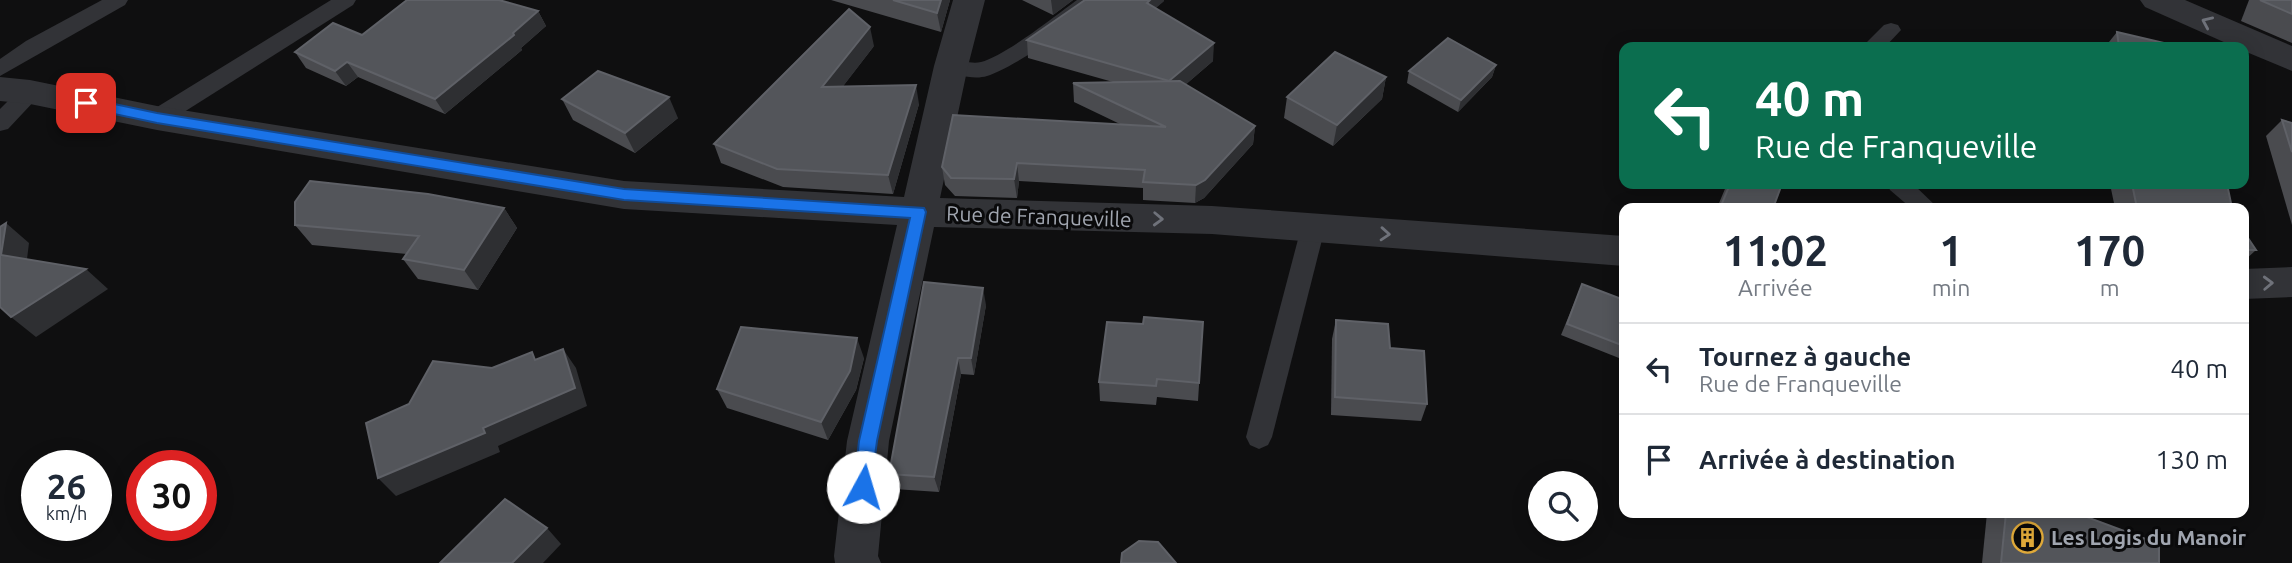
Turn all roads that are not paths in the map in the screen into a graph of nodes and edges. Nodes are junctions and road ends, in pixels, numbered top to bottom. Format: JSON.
{"nodes":[{"id":1,"x":118,"y":0,"type":"edge"},
{"id":2,"x":346,"y":0,"type":"edge"},
{"id":3,"x":969,"y":0,"type":"edge"},
{"id":4,"x":1091,"y":0,"type":"edge"},
{"id":5,"x":2156,"y":0,"type":"edge"},
{"id":6,"x":1891,"y":30,"type":"dead end"},
{"id":7,"x":1877,"y":42,"type":"edge"},
{"id":8,"x":2292,"y":59,"type":"edge"},
{"id":9,"x":951,"y":66,"type":"junction"},
{"id":10,"x":0,"y":69,"type":"edge"},
{"id":11,"x":15,"y":90,"type":"edge"},
{"id":12,"x":157,"y":118,"type":"junction"},
{"id":13,"x":0,"y":123,"type":"edge"},
{"id":14,"x":1904,"y":189,"type":"edge"},
{"id":15,"x":1920,"y":203,"type":"edge"},
{"id":16,"x":918,"y":212,"type":"junction"},
{"id":17,"x":1313,"y":228,"type":"junction"},
{"id":18,"x":1619,"y":251,"type":"edge"},
{"id":19,"x":2292,"y":282,"type":"edge"},
{"id":20,"x":2249,"y":284,"type":"edge"},
{"id":21,"x":1259,"y":436,"type":"dead end"},
{"id":22,"x":858,"y":563,"type":"edge"}],
"edges":[{"from":1,"to":10,"type":"lane"},
{"from":2,"to":12,"type":"lane"},
{"from":3,"to":9,"type":"street"},
{"from":4,"to":9,"type":"lane"},
{"from":8,"to":5,"type":"street","one_way":true},
{"from":6,"to":7,"type":"lane"},
{"from":9,"to":16,"type":"street"},
{"from":11,"to":12,"type":"street","name":"Rue de Franqueville"},
{"from":11,"to":13,"type":"lane"},
{"from":12,"to":16,"type":"street","name":"Rue de Franqueville"},
{"from":14,"to":15,"type":"lane"},
{"from":16,"to":17,"type":"street","name":"Rue de Franqueville","one_way":true},
{"from":16,"to":22,"type":"street"},
{"from":17,"to":18,"type":"street","name":"Rue de Franqueville","one_way":true},
{"from":17,"to":21,"type":"lane"},
{"from":20,"to":19,"type":"street","one_way":true}]}
